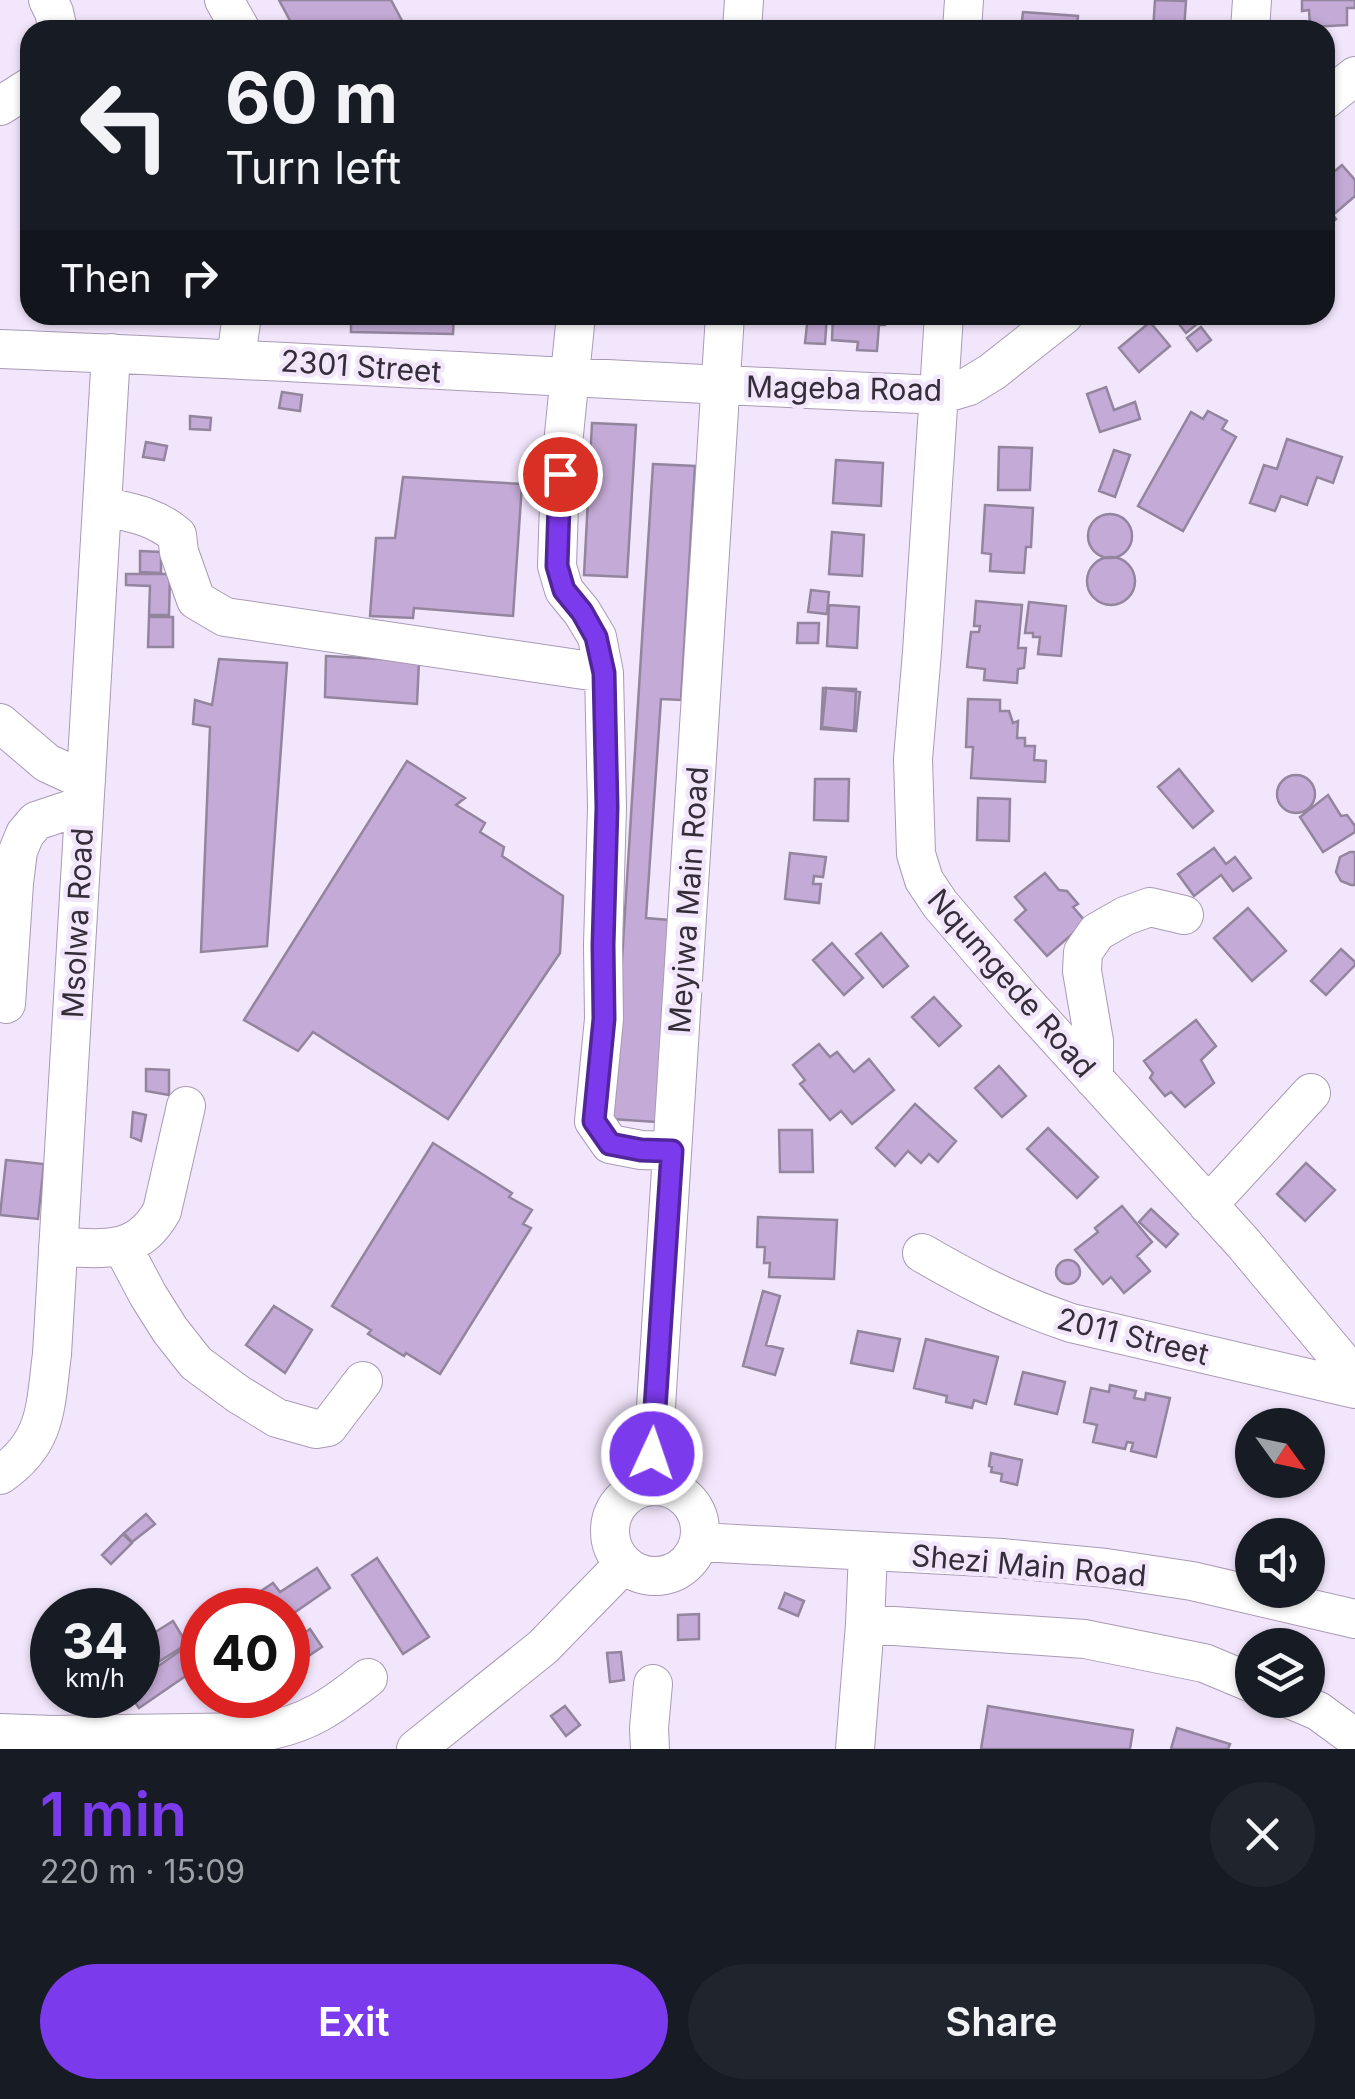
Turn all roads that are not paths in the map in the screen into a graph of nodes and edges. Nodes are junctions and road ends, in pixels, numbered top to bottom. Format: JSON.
{"nodes":[{"id":1,"x":1355,"y":76,"type":"edge"},
{"id":2,"x":1335,"y":92,"type":"edge"},
{"id":3,"x":241,"y":325,"type":"edge"},
{"id":4,"x":575,"y":325,"type":"edge"},
{"id":5,"x":724,"y":325,"type":"edge"},
{"id":6,"x":943,"y":325,"type":"edge"},
{"id":7,"x":1051,"y":325,"type":"edge"},
{"id":8,"x":0,"y":349,"type":"edge"},
{"id":9,"x":112,"y":353,"type":"junction"},
{"id":10,"x":236,"y":358,"type":"junction"},
{"id":11,"x":568,"y":378,"type":"junction"},
{"id":12,"x":721,"y":386,"type":"junction"},
{"id":13,"x":939,"y":396,"type":"junction"},
{"id":14,"x":102,"y":506,"type":"junction"},
{"id":15,"x":604,"y":673,"type":"junction"},
{"id":16,"x":0,"y":723,"type":"edge"},
{"id":17,"x":85,"y":793,"type":"junction"},
{"id":18,"x":1184,"y":915,"type":"dead end"},
{"id":19,"x":6,"y":1004,"type":"dead end"},
{"id":20,"x":1094,"y":1079,"type":"junction"},
{"id":21,"x":1311,"y":1093,"type":"dead end"},
{"id":22,"x":186,"y":1106,"type":"dead end"},
{"id":23,"x":672,"y":1151,"type":"junction"},
{"id":24,"x":1208,"y":1205,"type":"junction"},
{"id":25,"x":122,"y":1246,"type":"junction"},
{"id":26,"x":58,"y":1247,"type":"junction"},
{"id":27,"x":922,"y":1253,"type":"dead end"},
{"id":28,"x":1355,"y":1377,"type":"edge"},
{"id":29,"x":364,"y":1381,"type":"dead end"},
{"id":30,"x":1355,"y":1389,"type":"edge"},
{"id":31,"x":0,"y":1475,"type":"edge"},
{"id":32,"x":651,"y":1486,"type":"junction"},
{"id":33,"x":698,"y":1542,"type":"junction"},
{"id":34,"x":868,"y":1552,"type":"junction"},
{"id":35,"x":624,"y":1564,"type":"junction"},
{"id":36,"x":1355,"y":1619,"type":"edge"},
{"id":37,"x":866,"y":1624,"type":"junction"},
{"id":38,"x":1235,"y":1677,"type":"edge"},
{"id":39,"x":368,"y":1678,"type":"dead end"},
{"id":40,"x":654,"y":1684,"type":"dead end"},
{"id":41,"x":1325,"y":1715,"type":"edge"},
{"id":42,"x":0,"y":1733,"type":"edge"},
{"id":43,"x":1355,"y":1738,"type":"edge"},
{"id":44,"x":416,"y":1749,"type":"edge"},
{"id":45,"x":650,"y":1749,"type":"edge"},
{"id":46,"x":856,"y":1749,"type":"edge"}],
"edges":[{"from":1,"to":2,"type":"street"},
{"from":3,"to":10,"type":"street"},
{"from":4,"to":11,"type":"street"},
{"from":5,"to":12,"type":"street","name":"Meyiwa Main Road"},
{"from":6,"to":13,"type":"street","name":"Nqumgede Road"},
{"from":7,"to":13,"type":"street","name":"Mageba Road"},
{"from":8,"to":9,"type":"street","name":"2301 Street"},
{"from":9,"to":10,"type":"street","name":"2301 Street"},
{"from":9,"to":14,"type":"street","name":"Msolwa Road"},
{"from":10,"to":11,"type":"street","name":"2301 Street"},
{"from":11,"to":12,"type":"street","name":"2301 Street"},
{"from":11,"to":15,"type":"street"},
{"from":12,"to":13,"type":"street","name":"Mageba Road"},
{"from":12,"to":23,"type":"street","name":"Meyiwa Main Road"},
{"from":13,"to":20,"type":"street","name":"Nqumgede Road"},
{"from":14,"to":15,"type":"street"},
{"from":14,"to":17,"type":"street","name":"Msolwa Road"},
{"from":15,"to":23,"type":"street"},
{"from":16,"to":17,"type":"street"},
{"from":17,"to":19,"type":"street"},
{"from":17,"to":26,"type":"street","name":"Msolwa Road"},
{"from":18,"to":20,"type":"street"},
{"from":20,"to":24,"type":"street","name":"Nqumgede Road"},
{"from":21,"to":24,"type":"street"},
{"from":22,"to":25,"type":"street"},
{"from":23,"to":32,"type":"street","name":"Meyiwa Main Road"},
{"from":24,"to":28,"type":"street","name":"Nqumgede Road"},
{"from":25,"to":26,"type":"street"},
{"from":25,"to":29,"type":"street"},
{"from":26,"to":31,"type":"street","name":"Msolwa Road"},
{"from":27,"to":30,"type":"street","name":"2011 Street"},
{"from":32,"to":33,"type":"street"},
{"from":32,"to":35,"type":"street"},
{"from":33,"to":34,"type":"street","name":"Shezi Main Road"},
{"from":33,"to":35,"type":"street"},
{"from":34,"to":36,"type":"street","name":"Shezi Main Road"},
{"from":34,"to":37,"type":"street"},
{"from":35,"to":44,"type":"street"},
{"from":37,"to":38,"type":"street"},
{"from":37,"to":46,"type":"street"},
{"from":39,"to":42,"type":"street"},
{"from":40,"to":45,"type":"street"},
{"from":41,"to":43,"type":"street"}]}
